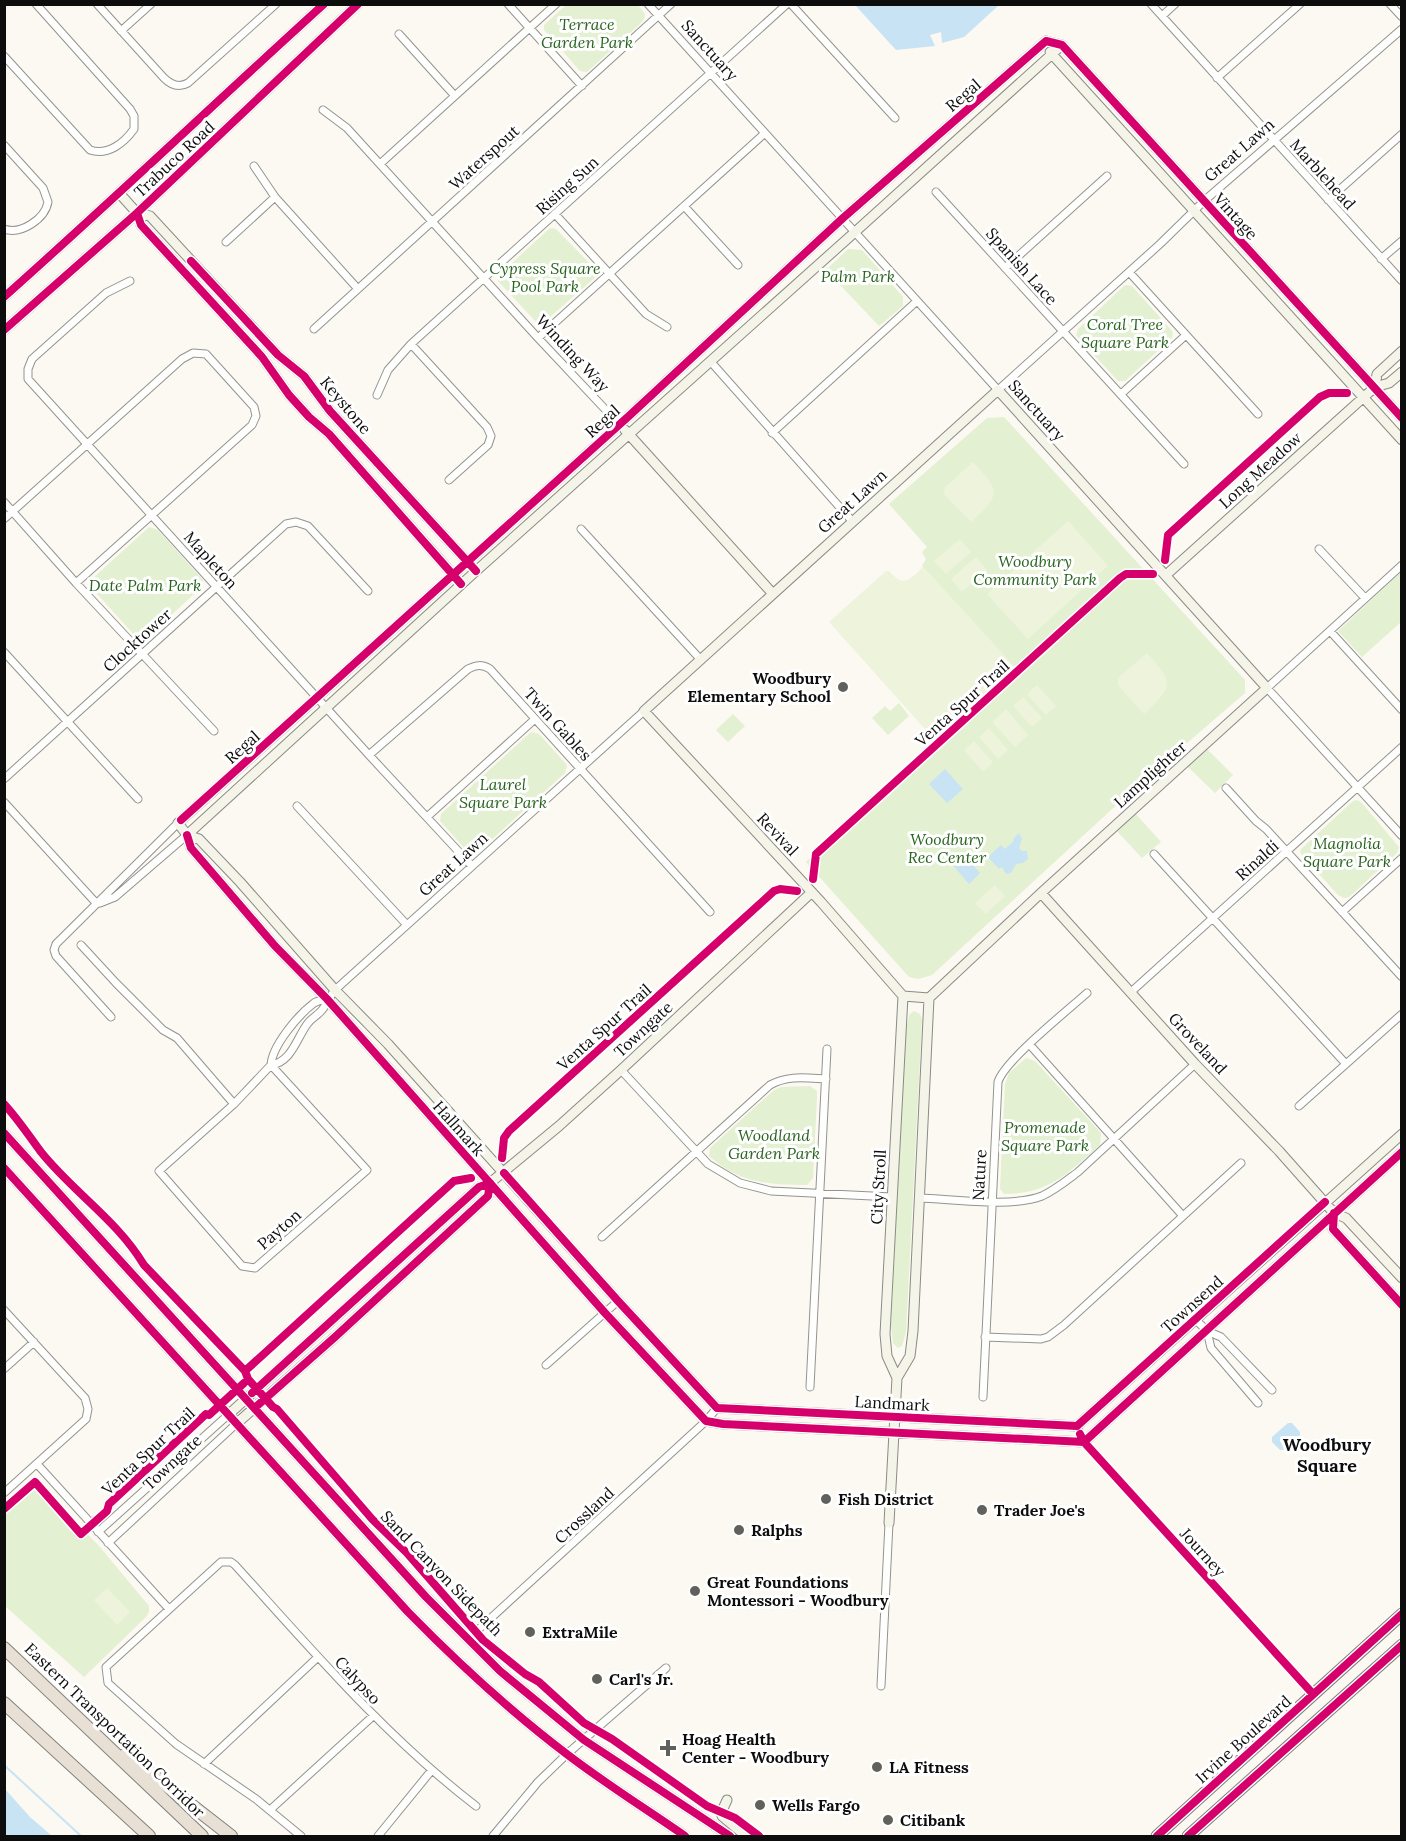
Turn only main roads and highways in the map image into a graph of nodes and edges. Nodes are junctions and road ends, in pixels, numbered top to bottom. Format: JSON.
{"nodes":[{"id":1,"x":1401,"y":1614,"type":"edge"},
{"id":2,"x":1401,"y":1645,"type":"edge"},
{"id":3,"x":4,"y":1648,"type":"edge"},
{"id":4,"x":4,"y":1703,"type":"edge"},
{"id":5,"x":75,"y":1714,"type":"junction"},
{"id":6,"x":133,"y":1821,"type":"junction"},
{"id":7,"x":144,"y":1836,"type":"edge"},
{"id":8,"x":149,"y":1836,"type":"edge"},
{"id":9,"x":202,"y":1836,"type":"edge"},
{"id":10,"x":231,"y":1836,"type":"edge"},
{"id":11,"x":1157,"y":1836,"type":"edge"},
{"id":12,"x":1188,"y":1836,"type":"edge"}],
"edges":[{"from":1,"to":11,"type":"main road","name":"Irvine Boulevard"},
{"from":2,"to":12,"type":"main road"},
{"from":3,"to":5,"type":"highway","name":"Eastern Transportation Corridor"},
{"from":4,"to":6,"type":"highway"},
{"from":5,"to":9,"type":"highway","name":"Eastern Transportation Corridor"},
{"from":5,"to":10,"type":"highway"},
{"from":6,"to":7,"type":"highway"},
{"from":6,"to":8,"type":"highway"}]}
